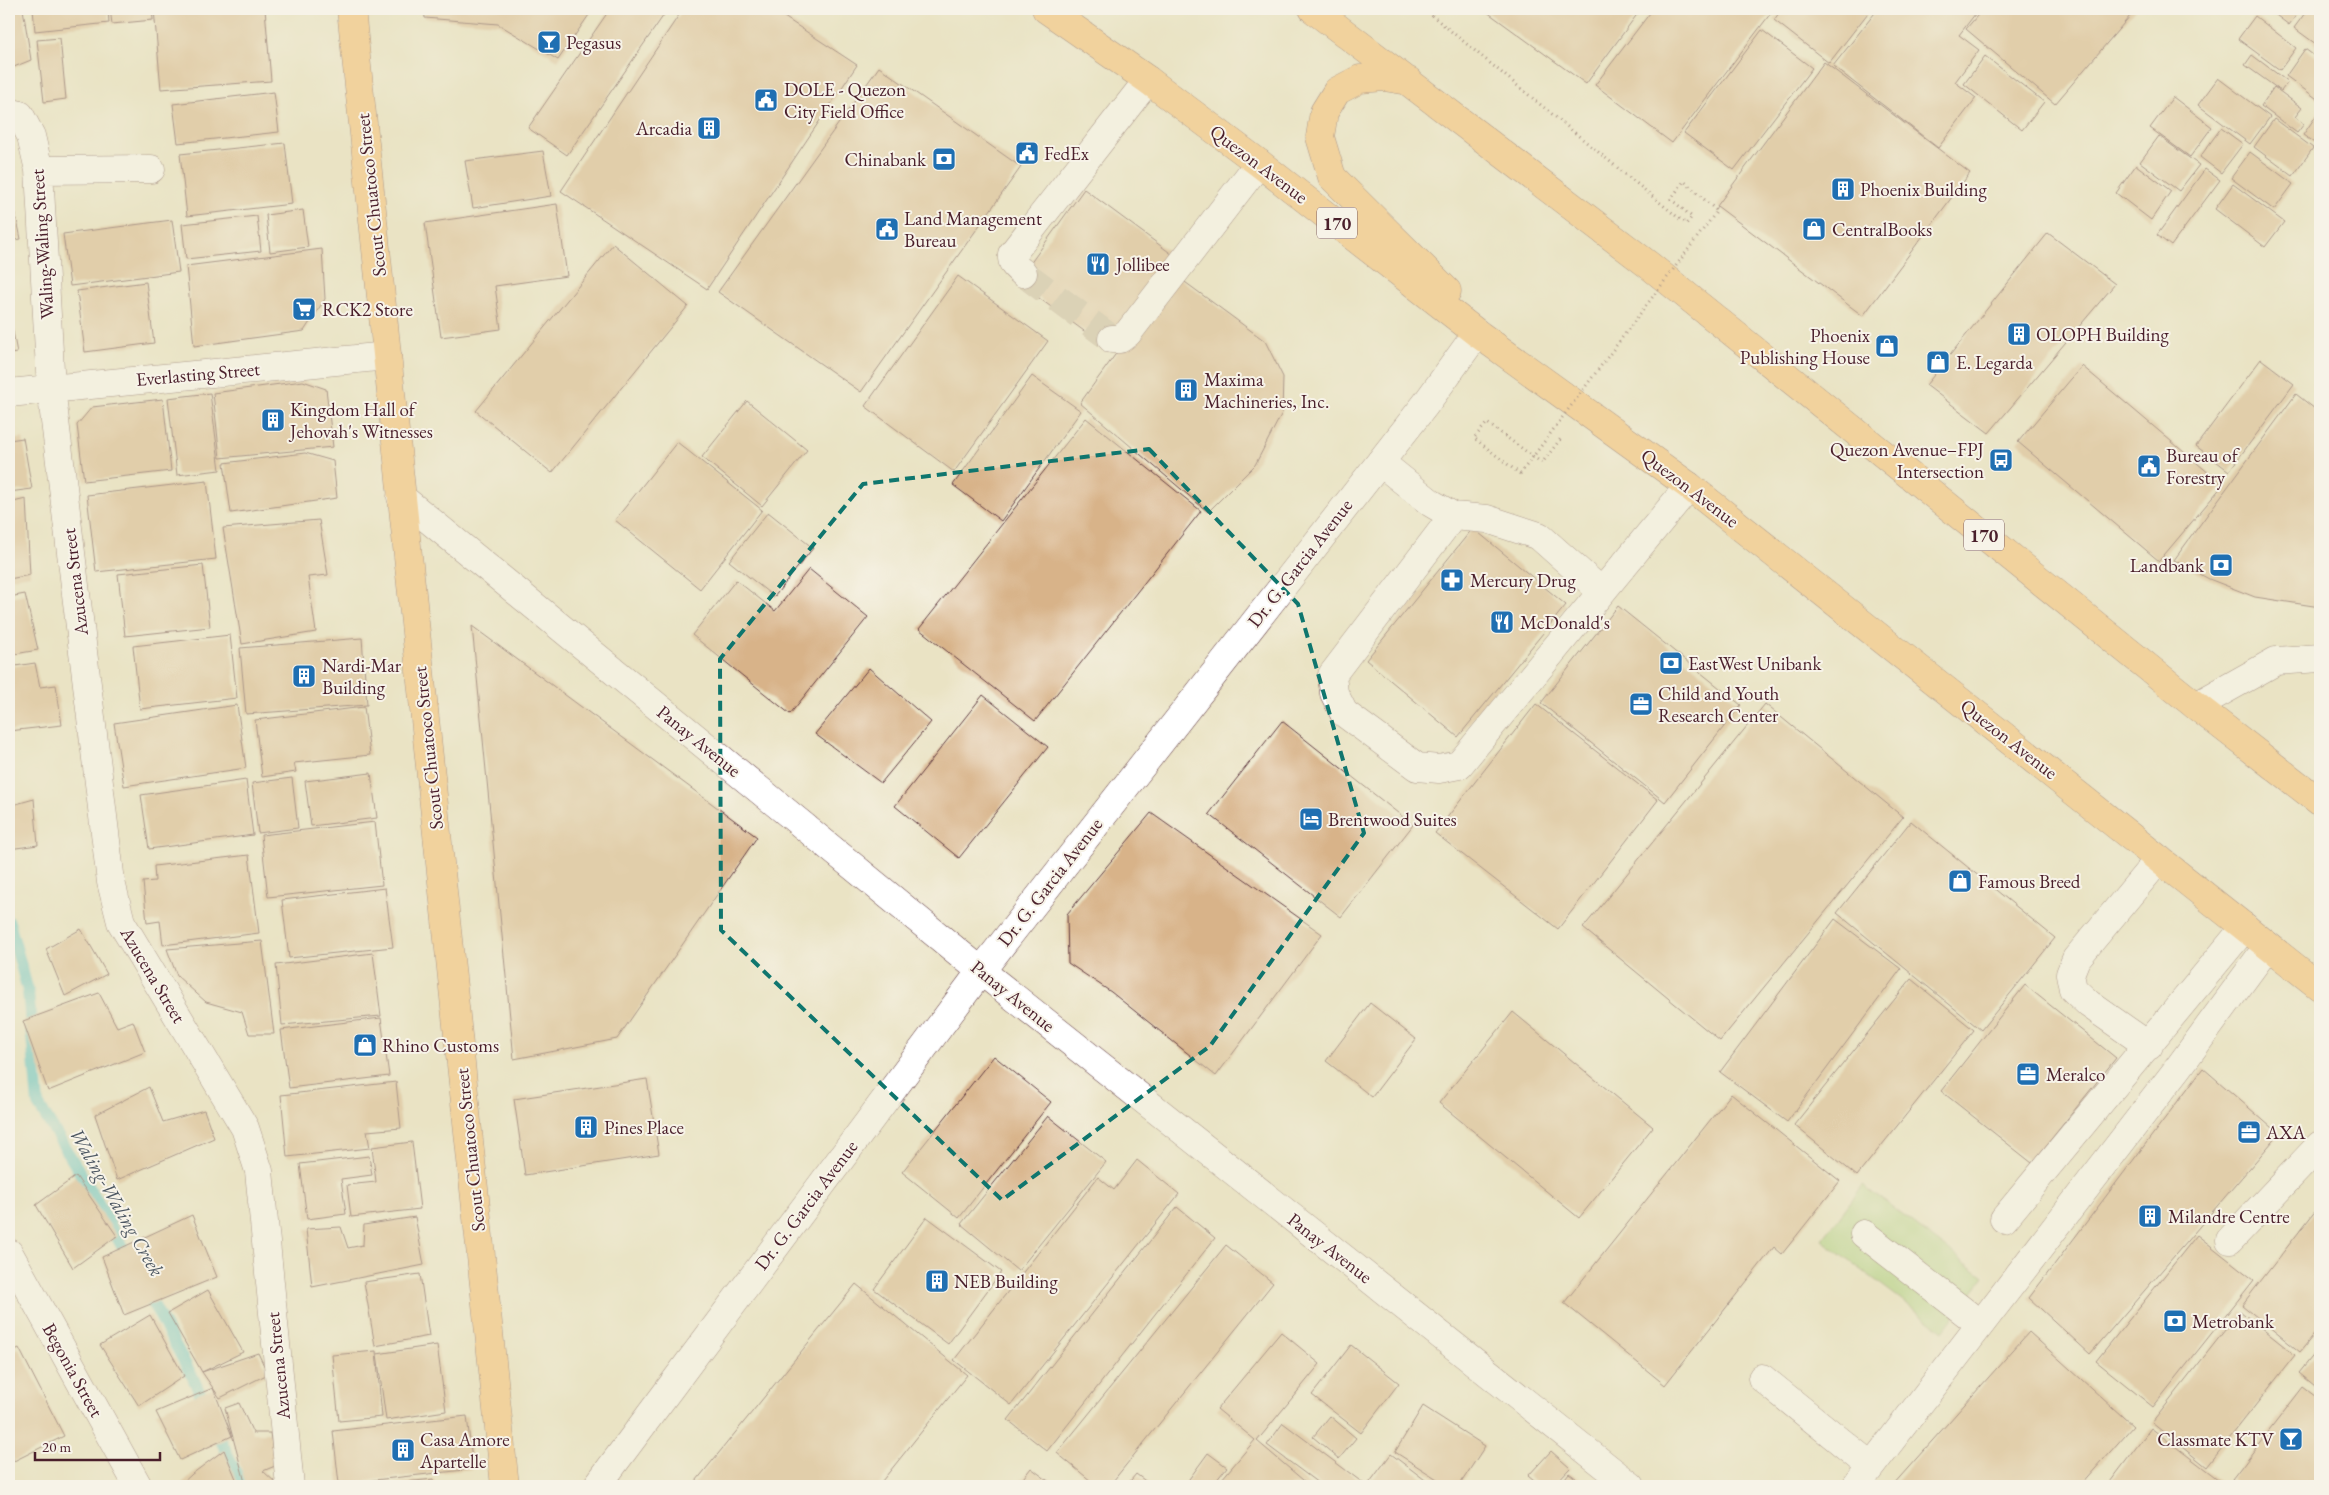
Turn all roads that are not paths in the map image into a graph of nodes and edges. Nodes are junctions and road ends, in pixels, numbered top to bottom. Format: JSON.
{"nodes":[{"id":1,"x":351,"y":9,"type":"edge"},
{"id":2,"x":1046,"y":9,"type":"edge"},
{"id":3,"x":1313,"y":9,"type":"edge"},
{"id":4,"x":1148,"y":80,"type":"junction"},
{"id":5,"x":1408,"y":81,"type":"junction"},
{"id":6,"x":9,"y":112,"type":"edge"},
{"id":7,"x":1259,"y":163,"type":"junction"},
{"id":8,"x":151,"y":169,"type":"dead end"},
{"id":9,"x":39,"y":170,"type":"junction"},
{"id":10,"x":1023,"y":273,"type":"tunnel mouth"},
{"id":11,"x":1477,"y":333,"type":"junction"},
{"id":12,"x":1112,"y":339,"type":"dead end"},
{"id":13,"x":387,"y":356,"type":"junction"},
{"id":14,"x":1526,"y":368,"type":"junction"},
{"id":15,"x":51,"y":388,"type":"junction"},
{"id":16,"x":9,"y":393,"type":"edge"},
{"id":17,"x":1380,"y":462,"type":"junction"},
{"id":18,"x":1690,"y":486,"type":"junction"},
{"id":19,"x":401,"y":497,"type":"junction"},
{"id":20,"x":1453,"y":516,"type":"junction"},
{"id":21,"x":1601,"y":591,"type":"junction"},
{"id":22,"x":2320,"y":658,"type":"edge"},
{"id":23,"x":2196,"y":706,"type":"junction"},
{"id":24,"x":2320,"y":802,"type":"edge"},
{"id":25,"x":2159,"y":858,"type":"junction"},
{"id":26,"x":2245,"y":928,"type":"junction"},
{"id":27,"x":2268,"y":946,"type":"junction"},
{"id":28,"x":981,"y":971,"type":"junction"},
{"id":29,"x":2320,"y":987,"type":"edge"},
{"id":30,"x":2149,"y":1046,"type":"junction"},
{"id":31,"x":2320,"y":1145,"type":"edge"},
{"id":32,"x":2004,"y":1219,"type":"dead end"},
{"id":33,"x":1864,"y":1234,"type":"dead end"},
{"id":34,"x":2230,"y":1240,"type":"dead end"},
{"id":35,"x":9,"y":1253,"type":"edge"},
{"id":36,"x":1980,"y":1324,"type":"junction"},
{"id":37,"x":1762,"y":1378,"type":"dead end"},
{"id":38,"x":1864,"y":1476,"type":"edge"},
{"id":39,"x":138,"y":1486,"type":"edge"},
{"id":40,"x":290,"y":1486,"type":"edge"},
{"id":41,"x":505,"y":1486,"type":"edge"},
{"id":42,"x":596,"y":1486,"type":"edge"},
{"id":43,"x":1631,"y":1486,"type":"edge"}],
"edges":[{"from":1,"to":13,"type":"main road","name":"Scout Chuatoco Street"},
{"from":2,"to":4,"type":"main road","name":"Quezon Avenue","number":"170"},
{"from":3,"to":5,"type":"main road","number":"170"},
{"from":4,"to":7,"type":"main road","name":"Quezon Avenue","number":"170"},
{"from":4,"to":10,"type":"street"},
{"from":5,"to":14,"type":"main road"},
{"from":5,"to":23,"type":"main road","number":"170"},
{"from":6,"to":9,"type":"street","name":"Waling-Waling Street"},
{"from":7,"to":11,"type":"main road","name":"Quezon Avenue","number":"170"},
{"from":7,"to":12,"type":"street"},
{"from":8,"to":9,"type":"street"},
{"from":9,"to":15,"type":"street","name":"Waling-Waling Street"},
{"from":11,"to":14,"type":"main road","name":"Quezon Avenue","number":"170"},
{"from":11,"to":17,"type":"street","name":"Dr. G. Garcia Avenue"},
{"from":13,"to":15,"type":"street","name":"Everlasting Street"},
{"from":13,"to":19,"type":"main road","name":"Scout Chuatoco Street"},
{"from":14,"to":18,"type":"main road","name":"Quezon Avenue","number":"170"},
{"from":15,"to":16,"type":"street","name":"Everlasting Street"},
{"from":15,"to":40,"type":"street","name":"Azucena Street"},
{"from":17,"to":20,"type":"street"},
{"from":17,"to":28,"type":"street","name":"Dr. G. Garcia Avenue"},
{"from":18,"to":21,"type":"street"},
{"from":18,"to":25,"type":"main road","name":"Quezon Avenue","number":"170"},
{"from":19,"to":28,"type":"street","name":"Panay Avenue"},
{"from":19,"to":41,"type":"main road","name":"Scout Chuatoco Street"},
{"from":20,"to":21,"type":"street"},
{"from":20,"to":21,"type":"street"},
{"from":22,"to":23,"type":"street"},
{"from":23,"to":24,"type":"main road","number":"170"},
{"from":25,"to":26,"type":"main road","name":"Quezon Avenue","number":"170"},
{"from":25,"to":30,"type":"street"},
{"from":26,"to":27,"type":"main road","name":"Quezon Avenue","number":"170"},
{"from":26,"to":30,"type":"street"},
{"from":27,"to":29,"type":"main road","name":"Quezon Avenue","number":"170"},
{"from":27,"to":36,"type":"street"},
{"from":28,"to":42,"type":"street","name":"Dr. G. Garcia Avenue"},
{"from":28,"to":43,"type":"street","name":"Panay Avenue"},
{"from":30,"to":32,"type":"street"},
{"from":31,"to":34,"type":"street"},
{"from":33,"to":36,"type":"street"},
{"from":35,"to":39,"type":"street","name":"Begonia Street"},
{"from":36,"to":38,"type":"street"},
{"from":37,"to":38,"type":"street"}]}
